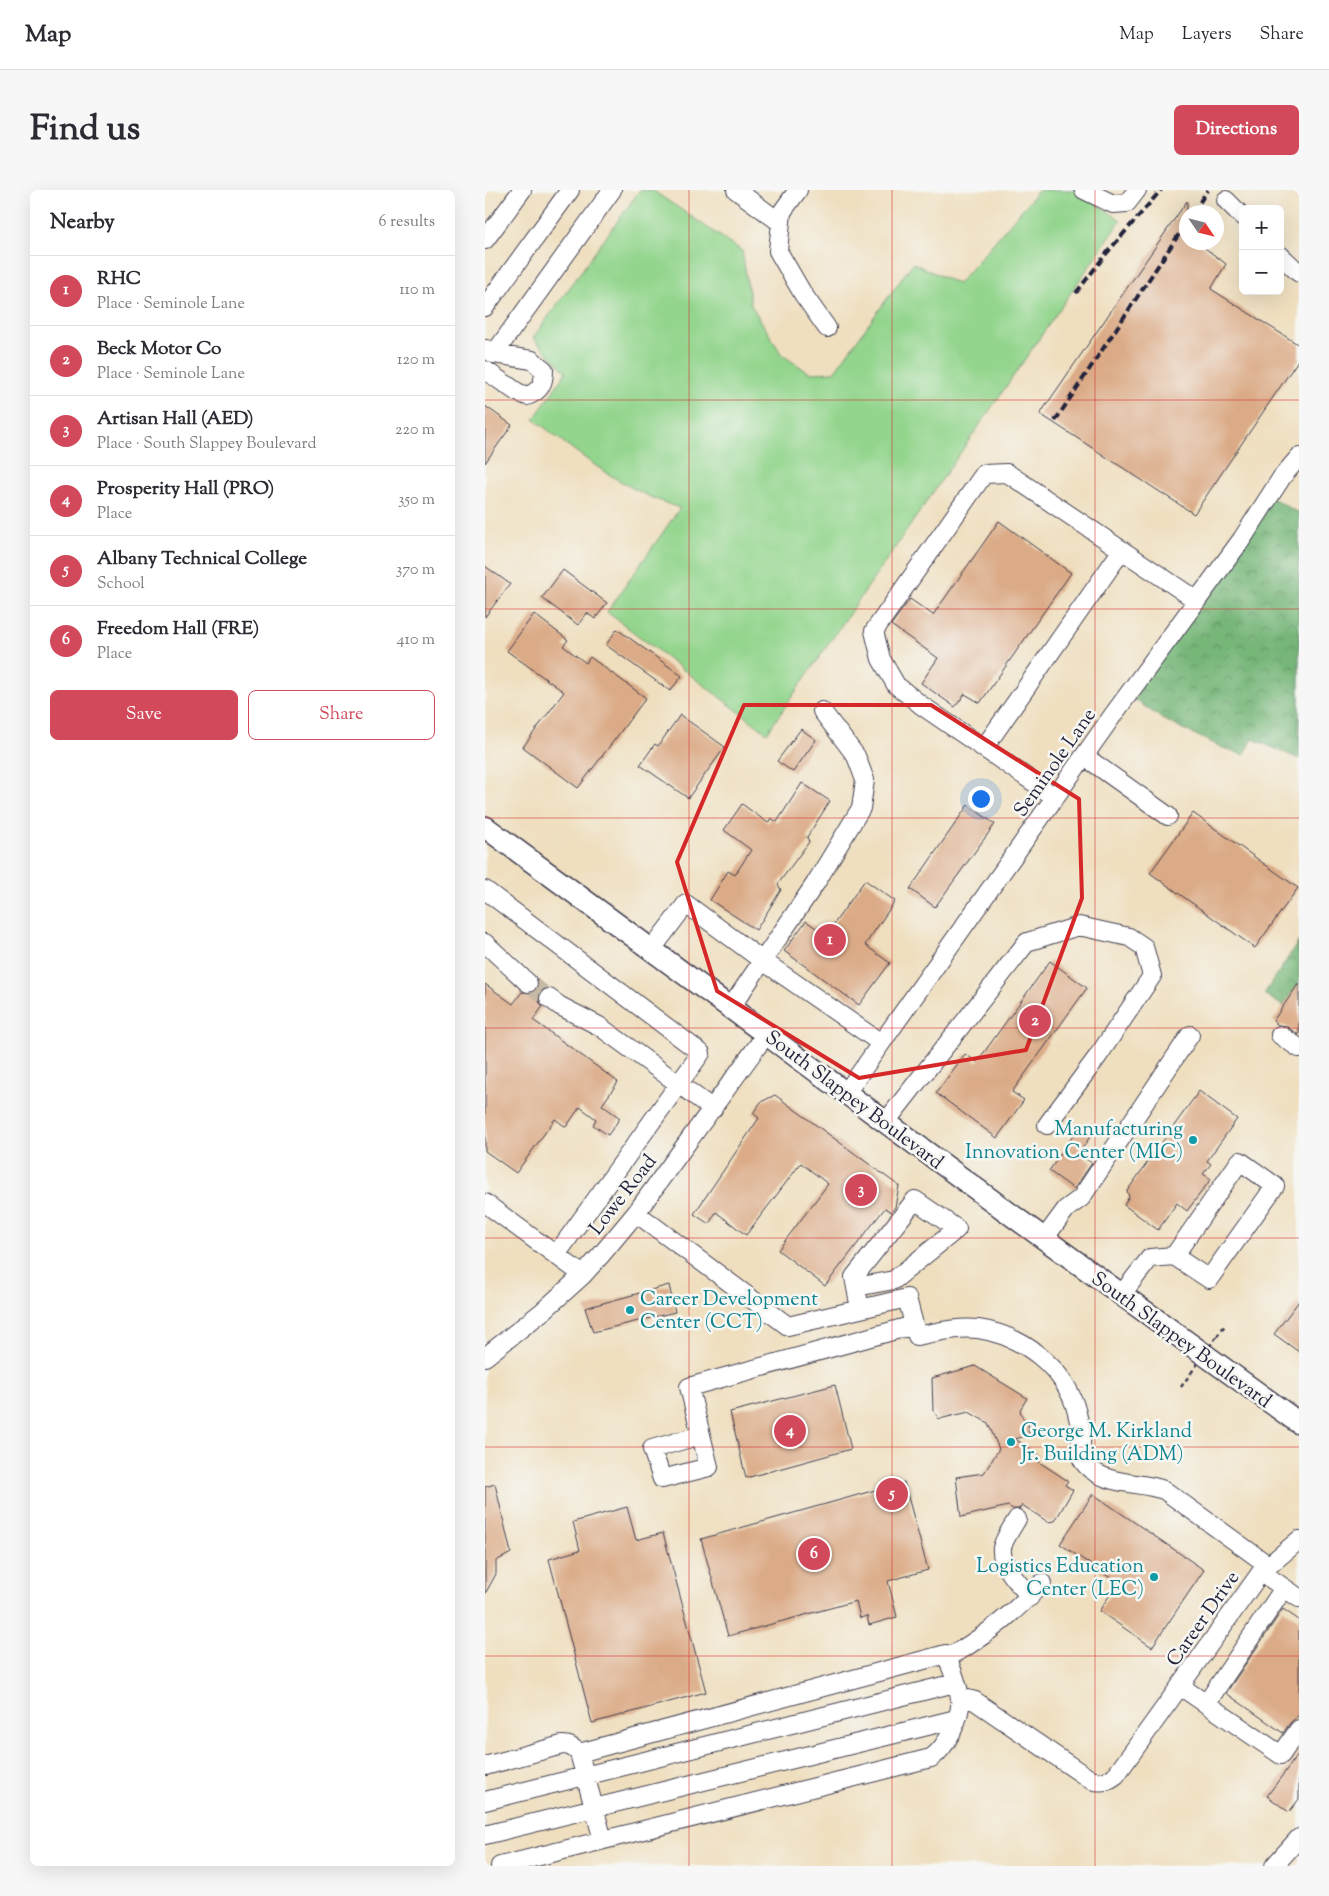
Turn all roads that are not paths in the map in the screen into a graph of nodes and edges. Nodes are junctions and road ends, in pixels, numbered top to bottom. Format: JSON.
{"nodes":[{"id":1,"x":522,"y":190,"type":"edge"},
{"id":2,"x":570,"y":190,"type":"edge"},
{"id":3,"x":612,"y":190,"type":"edge"},
{"id":4,"x":736,"y":190,"type":"edge"},
{"id":5,"x":798,"y":190,"type":"edge"},
{"id":6,"x":1084,"y":190,"type":"edge"},
{"id":7,"x":1137,"y":190,"type":"edge"},
{"id":8,"x":1226,"y":200,"type":"dead end"},
{"id":9,"x":1239,"y":213,"type":"edge"},
{"id":10,"x":781,"y":223,"type":"junction"},
{"id":11,"x":485,"y":240,"type":"edge"},
{"id":12,"x":1284,"y":259,"type":"edge"},
{"id":13,"x":1299,"y":273,"type":"edge"},
{"id":14,"x":485,"y":307,"type":"edge"},
{"id":15,"x":827,"y":328,"type":"dead end"},
{"id":16,"x":489,"y":351,"type":"edge"},
{"id":17,"x":485,"y":370,"type":"edge"},
{"id":18,"x":1299,"y":458,"type":"edge"},
{"id":19,"x":1122,"y":550,"type":"junction"},
{"id":20,"x":1196,"y":600,"type":"junction"},
{"id":21,"x":822,"y":711,"type":"dead end"},
{"id":22,"x":984,"y":748,"type":"junction"},
{"id":23,"x":1084,"y":756,"type":"junction"},
{"id":24,"x":1055,"y":797,"type":"junction"},
{"id":25,"x":1168,"y":816,"type":"dead end"},
{"id":26,"x":486,"y":830,"type":"edge"},
{"id":27,"x":485,"y":890,"type":"edge"},
{"id":28,"x":485,"y":943,"type":"edge"},
{"id":29,"x":652,"y":949,"type":"junction"},
{"id":30,"x":763,"y":961,"type":"junction"},
{"id":31,"x":528,"y":983,"type":"tunnel mouth"},
{"id":32,"x":549,"y":998,"type":"tunnel mouth"},
{"id":33,"x":731,"y":1007,"type":"junction"},
{"id":34,"x":767,"y":1033,"type":"junction"},
{"id":35,"x":1191,"y":1035,"type":"dead end"},
{"id":36,"x":1280,"y":1035,"type":"dead end"},
{"id":37,"x":881,"y":1043,"type":"junction"},
{"id":38,"x":1299,"y":1048,"type":"edge"},
{"id":39,"x":678,"y":1085,"type":"junction"},
{"id":40,"x":846,"y":1093,"type":"junction"},
{"id":41,"x":713,"y":1109,"type":"junction"},
{"id":42,"x":885,"y":1123,"type":"junction"},
{"id":43,"x":1047,"y":1125,"type":"dead end"},
{"id":44,"x":485,"y":1203,"type":"edge"},
{"id":45,"x":636,"y":1212,"type":"junction"},
{"id":46,"x":1044,"y":1239,"type":"junction"},
{"id":47,"x":556,"y":1255,"type":"junction"},
{"id":48,"x":1174,"y":1256,"type":"junction"},
{"id":49,"x":583,"y":1275,"type":"junction"},
{"id":50,"x":856,"y":1287,"type":"junction"},
{"id":51,"x":1121,"y":1295,"type":"junction"},
{"id":52,"x":860,"y":1309,"type":"junction"},
{"id":53,"x":914,"y":1325,"type":"junction"},
{"id":54,"x":485,"y":1357,"type":"edge"},
{"id":55,"x":1299,"y":1423,"type":"edge"},
{"id":56,"x":701,"y":1435,"type":"dead end"},
{"id":57,"x":1017,"y":1519,"type":"dead end"},
{"id":58,"x":1299,"y":1540,"type":"edge"},
{"id":59,"x":1265,"y":1568,"type":"junction"},
{"id":60,"x":1042,"y":1583,"type":"dead end"},
{"id":61,"x":1293,"y":1590,"type":"edge"},
{"id":62,"x":1029,"y":1597,"type":"junction"},
{"id":63,"x":947,"y":1658,"type":"junction"},
{"id":64,"x":1180,"y":1686,"type":"junction"},
{"id":65,"x":958,"y":1690,"type":"junction"},
{"id":66,"x":1206,"y":1704,"type":"junction"},
{"id":67,"x":956,"y":1719,"type":"junction"},
{"id":68,"x":1299,"y":1729,"type":"edge"},
{"id":69,"x":579,"y":1753,"type":"junction"},
{"id":70,"x":485,"y":1766,"type":"edge"},
{"id":71,"x":585,"y":1776,"type":"junction"},
{"id":72,"x":485,"y":1801,"type":"edge"},
{"id":73,"x":594,"y":1808,"type":"junction"},
{"id":74,"x":485,"y":1835,"type":"edge"},
{"id":75,"x":1299,"y":1838,"type":"edge"},
{"id":76,"x":603,"y":1840,"type":"junction"},
{"id":77,"x":501,"y":1866,"type":"edge"},
{"id":78,"x":1274,"y":1866,"type":"edge"}],
"edges":[{"from":1,"to":11,"type":"street"},
{"from":2,"to":14,"type":"street"},
{"from":3,"to":16,"type":"street"},
{"from":4,"to":10,"type":"street"},
{"from":5,"to":10,"type":"street"},
{"from":6,"to":7,"type":"street"},
{"from":8,"to":9,"type":"street"},
{"from":10,"to":15,"type":"street"},
{"from":12,"to":13,"type":"street"},
{"from":16,"to":17,"type":"street"},
{"from":18,"to":20,"type":"street","name":"Seminole Lane"},
{"from":19,"to":20,"type":"street"},
{"from":19,"to":22,"type":"street"},
{"from":19,"to":22,"type":"street"},
{"from":20,"to":23,"type":"street","name":"Seminole Lane"},
{"from":21,"to":30,"type":"street"},
{"from":22,"to":24,"type":"street"},
{"from":23,"to":24,"type":"street","name":"Seminole Lane"},
{"from":23,"to":25,"type":"street"},
{"from":24,"to":37,"type":"street","name":"Seminole Lane"},
{"from":26,"to":29,"type":"main road","name":"South Slappey Boulevard"},
{"from":27,"to":39,"type":"street"},
{"from":28,"to":31,"type":"street"},
{"from":29,"to":30,"type":"street"},
{"from":29,"to":33,"type":"main road","name":"South Slappey Boulevard"},
{"from":30,"to":33,"type":"street"},
{"from":30,"to":37,"type":"street"},
{"from":32,"to":39,"type":"street"},
{"from":33,"to":34,"type":"main road","name":"South Slappey Boulevard"},
{"from":34,"to":40,"type":"main road","name":"South Slappey Boulevard"},
{"from":34,"to":41,"type":"street","name":"Lowe Road"},
{"from":35,"to":46,"type":"street"},
{"from":36,"to":38,"type":"street"},
{"from":37,"to":40,"type":"street","name":"Seminole Lane"},
{"from":39,"to":41,"type":"street"},
{"from":39,"to":47,"type":"street"},
{"from":40,"to":42,"type":"main road","name":"South Slappey Boulevard"},
{"from":41,"to":45,"type":"street","name":"Lowe Road"},
{"from":42,"to":43,"type":"street"},
{"from":42,"to":46,"type":"main road","name":"South Slappey Boulevard"},
{"from":44,"to":47,"type":"street"},
{"from":45,"to":49,"type":"street","name":"Lowe Road"},
{"from":45,"to":52,"type":"street"},
{"from":46,"to":51,"type":"main road","name":"South Slappey Boulevard"},
{"from":47,"to":49,"type":"street"},
{"from":48,"to":48,"type":"street"},
{"from":48,"to":51,"type":"street"},
{"from":49,"to":54,"type":"street","name":"Lowe Road"},
{"from":50,"to":50,"type":"street"},
{"from":50,"to":52,"type":"street"},
{"from":51,"to":55,"type":"main road","name":"South Slappey Boulevard"},
{"from":52,"to":53,"type":"street"},
{"from":53,"to":56,"type":"street"},
{"from":53,"to":59,"type":"street"},
{"from":57,"to":62,"type":"street"},
{"from":58,"to":59,"type":"street","name":"Career Drive"},
{"from":59,"to":61,"type":"street","name":"Career Drive"},
{"from":59,"to":64,"type":"street","name":"Career Drive"},
{"from":60,"to":62,"type":"street"},
{"from":61,"to":66,"type":"street"},
{"from":62,"to":63,"type":"street"},
{"from":63,"to":65,"type":"street"},
{"from":63,"to":69,"type":"street"},
{"from":64,"to":65,"type":"street"},
{"from":64,"to":66,"type":"street","name":"Career Drive"},
{"from":65,"to":67,"type":"street"},
{"from":65,"to":71,"type":"street"},
{"from":66,"to":68,"type":"street","name":"Career Drive"},
{"from":67,"to":73,"type":"street"},
{"from":67,"to":76,"type":"street"},
{"from":69,"to":70,"type":"street"},
{"from":69,"to":71,"type":"street"},
{"from":71,"to":72,"type":"street"},
{"from":71,"to":73,"type":"street"},
{"from":73,"to":74,"type":"street"},
{"from":73,"to":76,"type":"street"},
{"from":75,"to":78,"type":"street"},
{"from":76,"to":77,"type":"street"}]}
